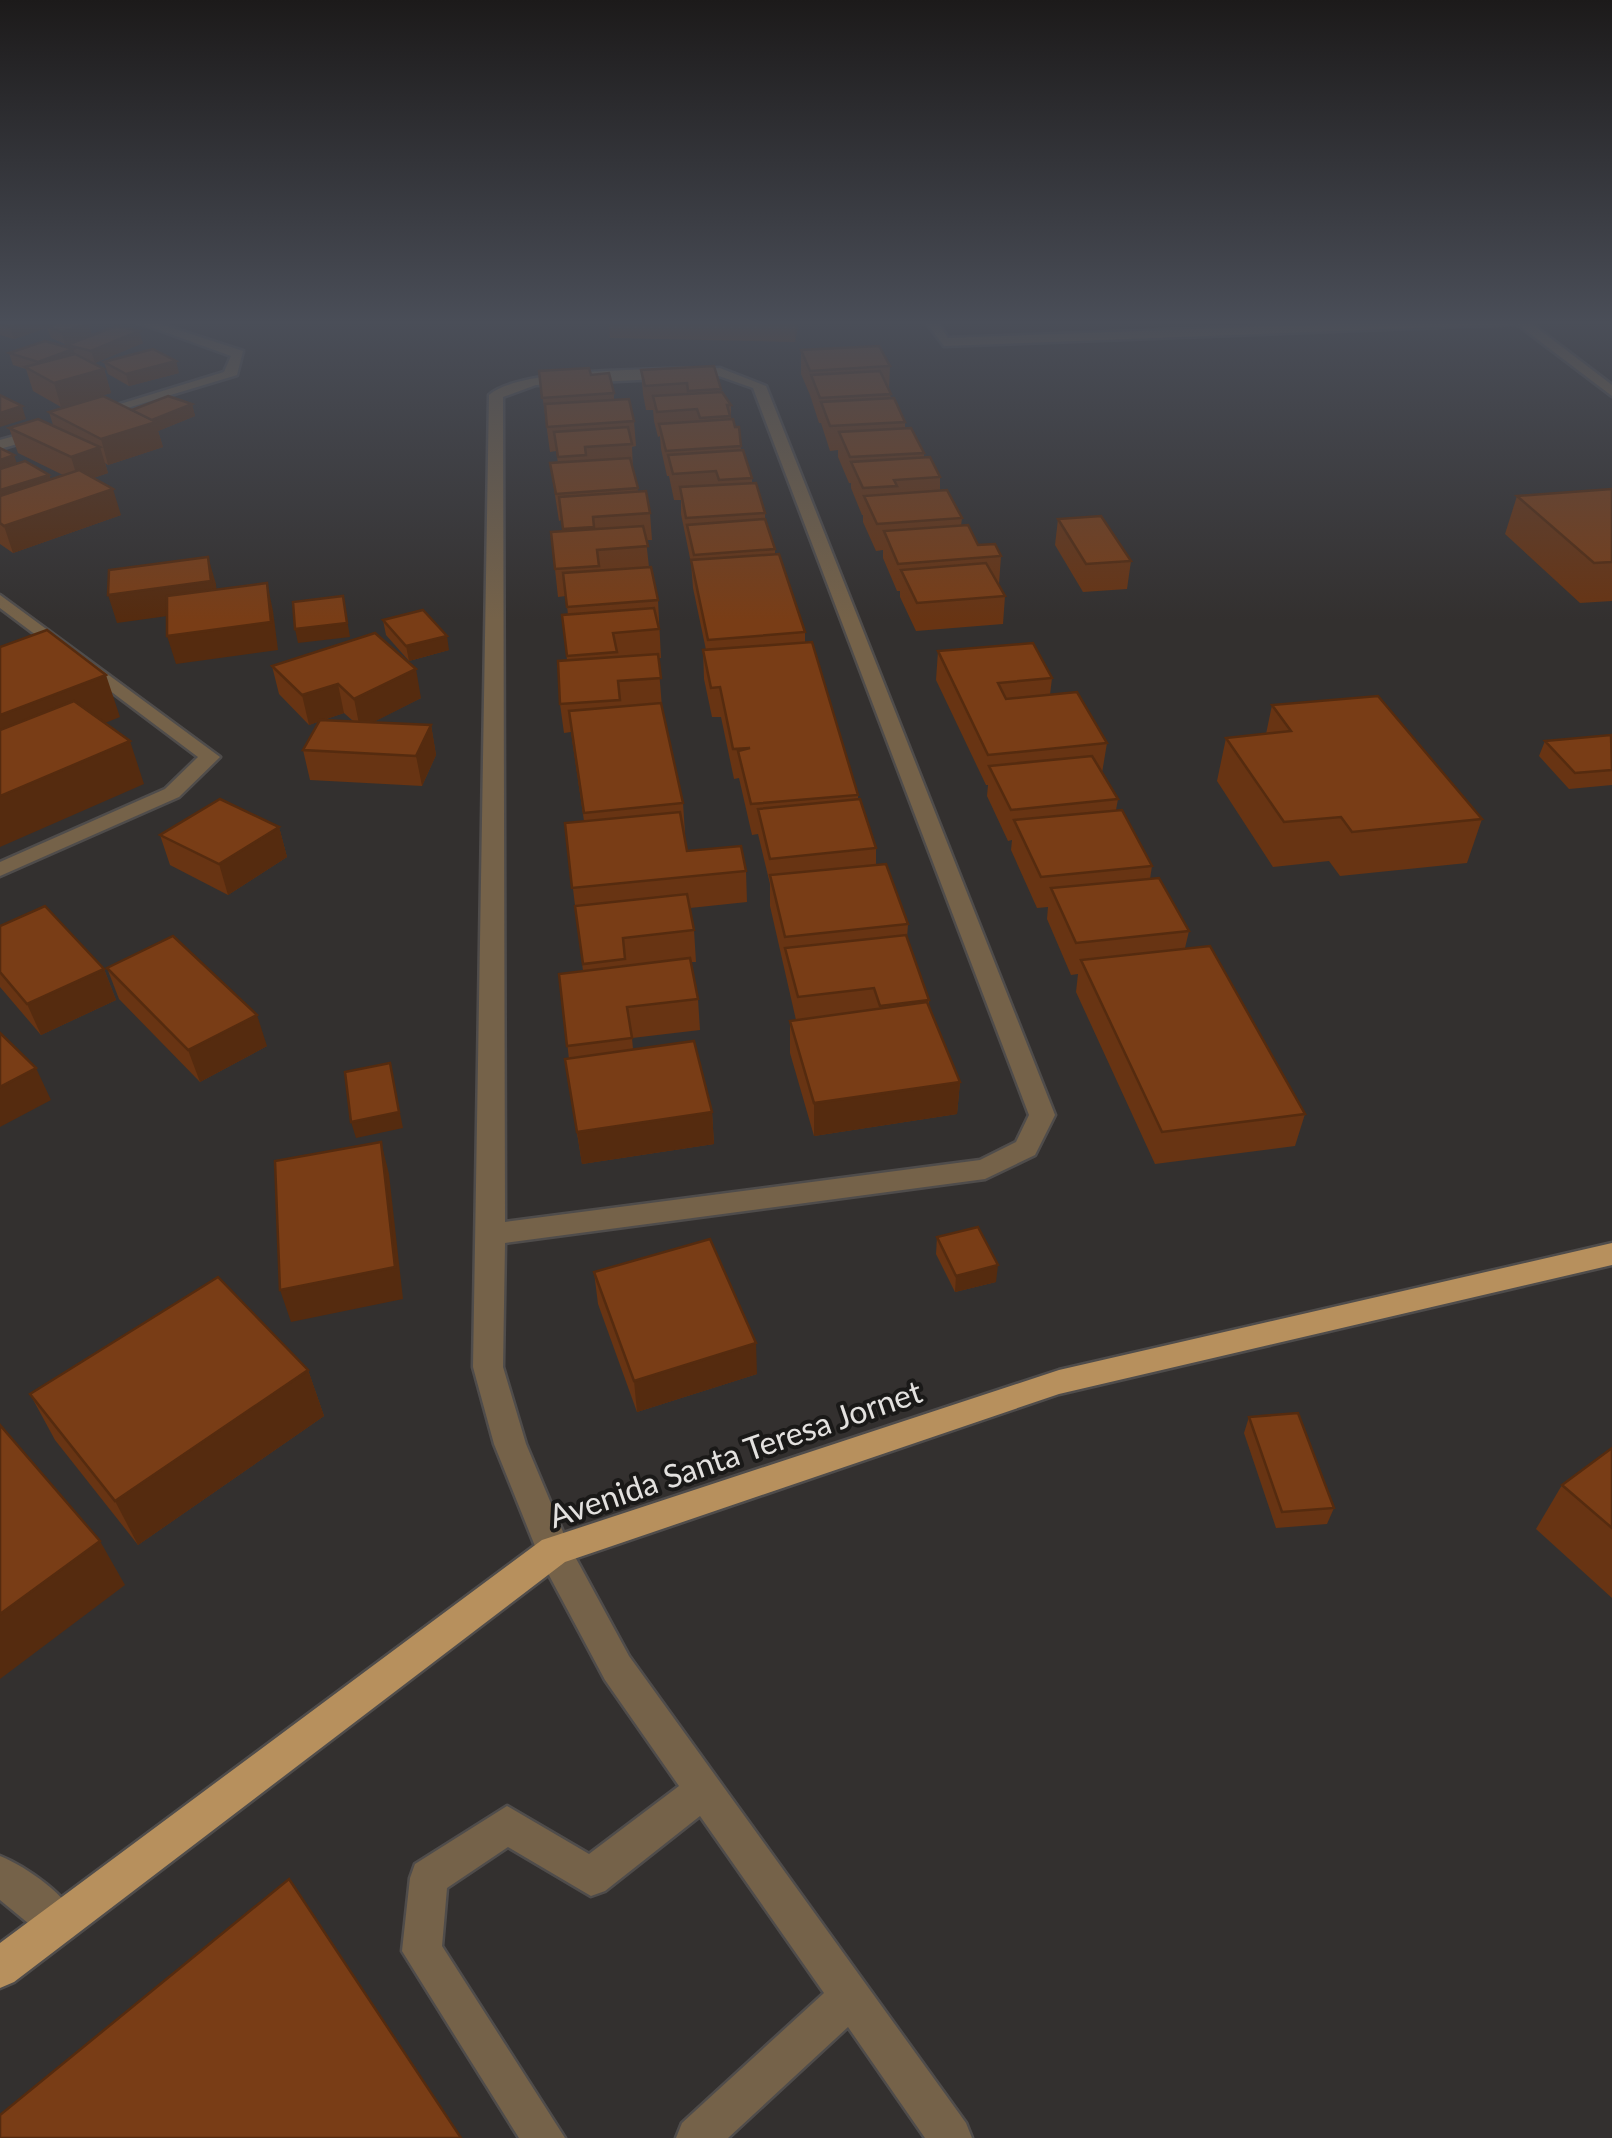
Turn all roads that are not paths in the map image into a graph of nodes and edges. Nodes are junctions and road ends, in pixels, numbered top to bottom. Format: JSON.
{"nodes":[{"id":1,"x":496,"y":421,"type":"edge"},
{"id":2,"x":772,"y":421,"type":"edge"},
{"id":3,"x":53,"y":428,"type":"edge"},
{"id":4,"x":0,"y":445,"type":"edge"},
{"id":5,"x":0,"y":600,"type":"edge"},
{"id":6,"x":0,"y":870,"type":"edge"},
{"id":7,"x":491,"y":1234,"type":"junction"},
{"id":8,"x":1612,"y":1254,"type":"edge"},
{"id":9,"x":554,"y":1551,"type":"junction"},
{"id":10,"x":703,"y":1790,"type":"junction"},
{"id":11,"x":0,"y":1875,"type":"edge"},
{"id":12,"x":59,"y":1923,"type":"junction"},
{"id":13,"x":0,"y":1968,"type":"edge"},
{"id":14,"x":850,"y":1997,"type":"junction"},
{"id":15,"x":544,"y":2138,"type":"edge"},
{"id":16,"x":698,"y":2138,"type":"edge"},
{"id":17,"x":951,"y":2138,"type":"edge"}],
"edges":[{"from":1,"to":7,"type":"street"},
{"from":2,"to":7,"type":"street"},
{"from":3,"to":4,"type":"street"},
{"from":5,"to":6,"type":"street"},
{"from":7,"to":9,"type":"street"},
{"from":8,"to":9,"type":"main road","name":"Avenida Santa Teresa Jornet"},
{"from":9,"to":10,"type":"street"},
{"from":9,"to":12,"type":"main road","name":"Avenida Santa Teresa Jornet"},
{"from":10,"to":14,"type":"street"},
{"from":10,"to":15,"type":"street"},
{"from":11,"to":12,"type":"street"},
{"from":12,"to":13,"type":"main road","name":"Avenida Santa Teresa Jornet"},
{"from":14,"to":16,"type":"street"},
{"from":14,"to":17,"type":"street"}]}
